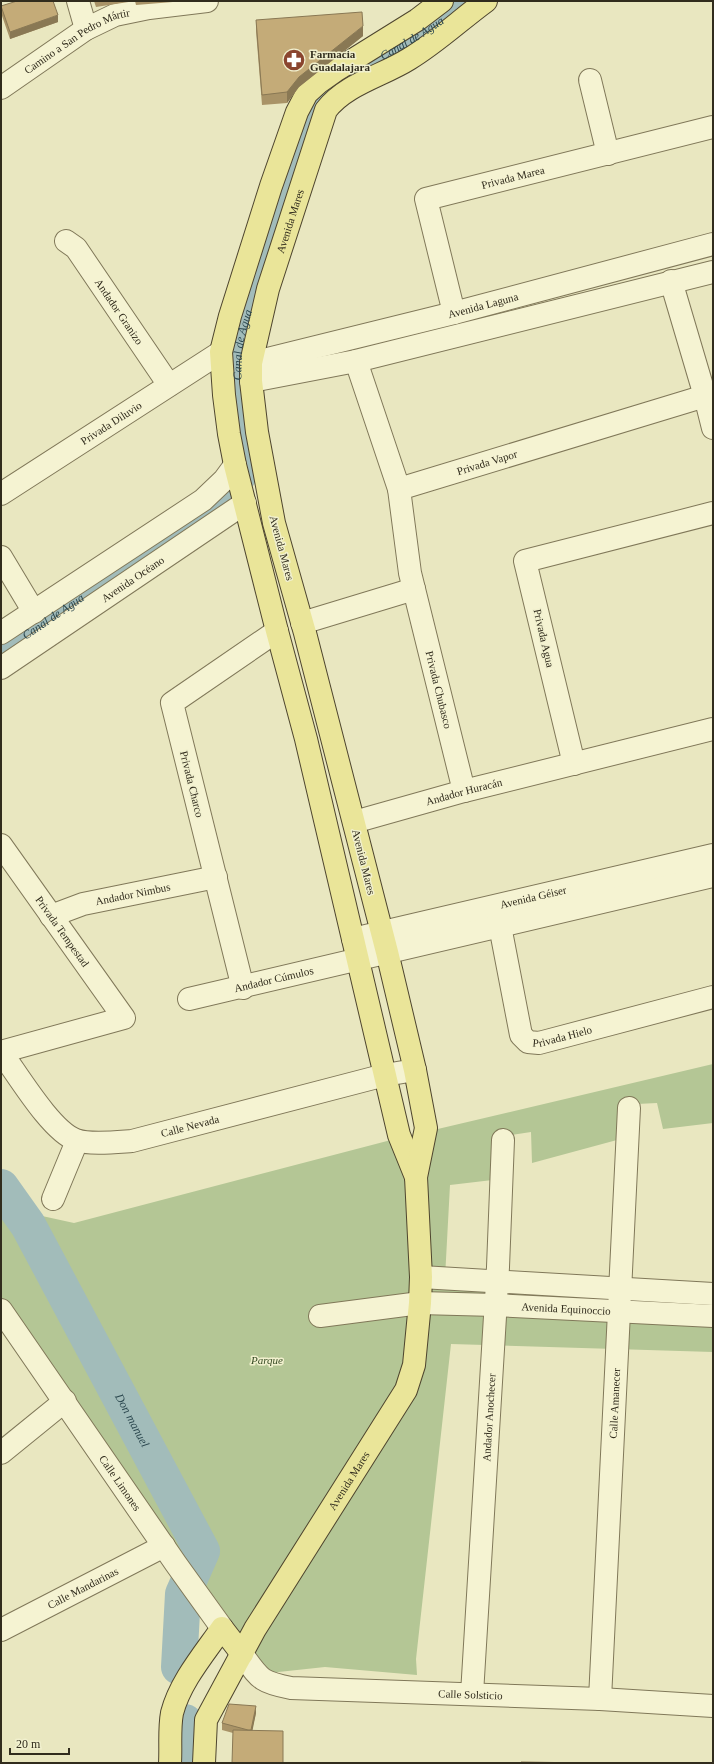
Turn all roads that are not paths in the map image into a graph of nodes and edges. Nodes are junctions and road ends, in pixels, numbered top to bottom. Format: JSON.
{"nodes":[{"id":1,"x":78,"y":1,"type":"edge"},
{"id":2,"x":207,"y":1,"type":"edge"},
{"id":3,"x":442,"y":1,"type":"edge"},
{"id":4,"x":486,"y":1,"type":"edge"},
{"id":5,"x":86,"y":29,"type":"junction"},
{"id":6,"x":590,"y":80,"type":"dead end"},
{"id":7,"x":1,"y":88,"type":"edge"},
{"id":8,"x":713,"y":127,"type":"edge"},
{"id":9,"x":608,"y":154,"type":"junction"},
{"id":10,"x":66,"y":241,"type":"dead end"},
{"id":11,"x":713,"y":244,"type":"edge"},
{"id":12,"x":713,"y":272,"type":"edge"},
{"id":13,"x":671,"y":282,"type":"junction"},
{"id":14,"x":513,"y":296,"type":"junction"},
{"id":15,"x":454,"y":313,"type":"junction"},
{"id":16,"x":520,"y":319,"type":"junction"},
{"id":17,"x":221,"y":352,"type":"junction"},
{"id":18,"x":356,"y":360,"type":"junction"},
{"id":19,"x":251,"y":372,"type":"junction"},
{"id":20,"x":169,"y":384,"type":"junction"},
{"id":21,"x":705,"y":396,"type":"junction"},
{"id":22,"x":713,"y":428,"type":"edge"},
{"id":23,"x":235,"y":465,"type":"junction"},
{"id":24,"x":399,"y":489,"type":"junction"},
{"id":25,"x":1,"y":494,"type":"edge"},
{"id":26,"x":245,"y":503,"type":"junction"},
{"id":27,"x":713,"y":513,"type":"edge"},
{"id":28,"x":1,"y":557,"type":"edge"},
{"id":29,"x":414,"y":589,"type":"junction"},
{"id":30,"x":34,"y":612,"type":"junction"},
{"id":31,"x":302,"y":623,"type":"junction"},
{"id":32,"x":277,"y":631,"type":"junction"},
{"id":33,"x":1,"y":633,"type":"edge"},
{"id":34,"x":1,"y":668,"type":"edge"},
{"id":35,"x":713,"y":728,"type":"edge"},
{"id":36,"x":330,"y":729,"type":"junction"},
{"id":37,"x":306,"y":739,"type":"junction"},
{"id":38,"x":574,"y":764,"type":"junction"},
{"id":39,"x":464,"y":791,"type":"junction"},
{"id":40,"x":354,"y":822,"type":"junction"},
{"id":41,"x":1,"y":844,"type":"edge"},
{"id":42,"x":713,"y":855,"type":"edge"},
{"id":43,"x":713,"y":876,"type":"edge"},
{"id":44,"x":216,"y":877,"type":"junction"},
{"id":45,"x":660,"y":878,"type":"junction"},
{"id":46,"x":51,"y":916,"type":"junction"},
{"id":47,"x":500,"y":926,"type":"junction"},
{"id":48,"x":353,"y":939,"type":"junction"},
{"id":49,"x":384,"y":942,"type":"junction"},
{"id":50,"x":358,"y":960,"type":"junction"},
{"id":51,"x":243,"y":988,"type":"junction"},
{"id":52,"x":713,"y":997,"type":"edge"},
{"id":53,"x":189,"y":999,"type":"dead end"},
{"id":54,"x":1,"y":1052,"type":"edge"},
{"id":55,"x":415,"y":1070,"type":"junction"},
{"id":56,"x":386,"y":1075,"type":"junction"},
{"id":57,"x":629,"y":1108,"type":"dead end"},
{"id":58,"x":503,"y":1140,"type":"dead end"},
{"id":59,"x":77,"y":1141,"type":"junction"},
{"id":60,"x":416,"y":1177,"type":"junction"},
{"id":61,"x":53,"y":1199,"type":"dead end"},
{"id":62,"x":421,"y":1277,"type":"junction"},
{"id":63,"x":497,"y":1282,"type":"junction"},
{"id":64,"x":621,"y":1289,"type":"junction"},
{"id":65,"x":713,"y":1294,"type":"edge"},
{"id":66,"x":420,"y":1304,"type":"junction"},
{"id":67,"x":495,"y":1305,"type":"junction"},
{"id":68,"x":1,"y":1310,"type":"edge"},
{"id":69,"x":619,"y":1312,"type":"junction"},
{"id":70,"x":320,"y":1316,"type":"dead end"},
{"id":71,"x":713,"y":1316,"type":"edge"},
{"id":72,"x":65,"y":1401,"type":"junction"},
{"id":73,"x":1,"y":1453,"type":"edge"},
{"id":74,"x":164,"y":1546,"type":"junction"},
{"id":75,"x":222,"y":1628,"type":"junction"},
{"id":76,"x":1,"y":1630,"type":"edge"},
{"id":77,"x":242,"y":1654,"type":"junction"},
{"id":78,"x":472,"y":1694,"type":"junction"},
{"id":79,"x":600,"y":1699,"type":"junction"},
{"id":80,"x":713,"y":1706,"type":"edge"},
{"id":81,"x":170,"y":1763,"type":"edge"},
{"id":82,"x":204,"y":1763,"type":"edge"}],
"edges":[{"from":1,"to":5,"type":"street"},
{"from":2,"to":5,"type":"street","name":"Camino a San Pedro Mártir"},
{"from":3,"to":17,"type":"main road","name":"Avenida Mares"},
{"from":4,"to":19,"type":"main road","name":"Avenida Mares"},
{"from":5,"to":7,"type":"street","name":"Camino a San Pedro Mártir"},
{"from":6,"to":9,"type":"street"},
{"from":8,"to":9,"type":"street","name":"Privada Marea"},
{"from":9,"to":15,"type":"street","name":"Privada Marea"},
{"from":10,"to":20,"type":"street","name":"Andador Granizo"},
{"from":11,"to":14,"type":"street","name":"Avenida Laguna"},
{"from":12,"to":13,"type":"street","name":"Avenida Laguna"},
{"from":13,"to":16,"type":"street","name":"Avenida Laguna"},
{"from":13,"to":21,"type":"street"},
{"from":14,"to":15,"type":"street","name":"Avenida Laguna"},
{"from":14,"to":16,"type":"street"},
{"from":15,"to":19,"type":"street","name":"Avenida Laguna"},
{"from":16,"to":18,"type":"street","name":"Avenida Laguna"},
{"from":17,"to":20,"type":"street","name":"Privada Diluvio"},
{"from":17,"to":23,"type":"main road","name":"Avenida Mares"},
{"from":18,"to":19,"type":"street","name":"Avenida Laguna"},
{"from":18,"to":24,"type":"street"},
{"from":19,"to":31,"type":"main road","name":"Avenida Mares"},
{"from":20,"to":25,"type":"street","name":"Privada Diluvio"},
{"from":21,"to":22,"type":"street"},
{"from":21,"to":24,"type":"street","name":"Privada Vapor"},
{"from":23,"to":26,"type":"main road","name":"Avenida Mares"},
{"from":23,"to":30,"type":"street"},
{"from":24,"to":29,"type":"street","name":"Privada Chubasco"},
{"from":26,"to":32,"type":"main road","name":"Avenida Mares"},
{"from":26,"to":34,"type":"street","name":"Avenida Océano"},
{"from":27,"to":38,"type":"street","name":"Privada Agua"},
{"from":28,"to":30,"type":"street"},
{"from":29,"to":31,"type":"street"},
{"from":29,"to":39,"type":"street","name":"Privada Chubasco"},
{"from":30,"to":33,"type":"street"},
{"from":31,"to":36,"type":"main road","name":"Avenida Mares"},
{"from":32,"to":37,"type":"main road","name":"Avenida Mares"},
{"from":32,"to":44,"type":"street","name":"Privada Charco"},
{"from":35,"to":38,"type":"street"},
{"from":36,"to":37,"type":"street"},
{"from":36,"to":40,"type":"main road","name":"Avenida Mares"},
{"from":37,"to":48,"type":"main road","name":"Avenida Mares"},
{"from":38,"to":39,"type":"street","name":"Andador Huracán"},
{"from":39,"to":40,"type":"street","name":"Andador Huracán"},
{"from":40,"to":49,"type":"main road","name":"Avenida Mares"},
{"from":41,"to":46,"type":"street","name":"Privada Tempestad"},
{"from":42,"to":45,"type":"street","name":"Avenida Géiser"},
{"from":43,"to":45,"type":"street","name":"Avenida Géiser"},
{"from":44,"to":46,"type":"street","name":"Andador Nimbus"},
{"from":44,"to":51,"type":"street","name":"Privada Charco"},
{"from":45,"to":47,"type":"street","name":"Avenida Géiser"},
{"from":45,"to":49,"type":"street","name":"Avenida Géiser"},
{"from":46,"to":54,"type":"street","name":"Privada Tempestad"},
{"from":47,"to":49,"type":"street","name":"Avenida Géiser"},
{"from":47,"to":52,"type":"street","name":"Privada Hielo"},
{"from":48,"to":49,"type":"street","name":"Avenida Géiser"},
{"from":48,"to":50,"type":"main road","name":"Avenida Mares"},
{"from":49,"to":50,"type":"street","name":"Avenida Géiser"},
{"from":49,"to":55,"type":"main road","name":"Avenida Mares"},
{"from":50,"to":51,"type":"street","name":"Andador Cúmulos"},
{"from":50,"to":56,"type":"main road","name":"Avenida Mares"},
{"from":51,"to":53,"type":"street","name":"Andador Cúmulos"},
{"from":54,"to":59,"type":"street"},
{"from":55,"to":56,"type":"street","name":"Calle Nevada"},
{"from":55,"to":60,"type":"main road","name":"Avenida Mares"},
{"from":56,"to":59,"type":"street","name":"Calle Nevada"},
{"from":56,"to":60,"type":"main road","name":"Avenida Mares"},
{"from":57,"to":64,"type":"street","name":"Calle Amanecer"},
{"from":58,"to":63,"type":"street","name":"Andador Anochecer"},
{"from":59,"to":61,"type":"street"},
{"from":60,"to":62,"type":"main road","name":"Avenida Mares"},
{"from":62,"to":63,"type":"street","name":"Avenida Equinoccio"},
{"from":62,"to":66,"type":"main road","name":"Avenida Mares"},
{"from":63,"to":64,"type":"street","name":"Avenida Equinoccio"},
{"from":63,"to":67,"type":"street","name":"Andador Anochecer"},
{"from":64,"to":65,"type":"street","name":"Avenida Equinoccio"},
{"from":64,"to":69,"type":"street","name":"Calle Amanecer"},
{"from":66,"to":67,"type":"street","name":"Avenida Equinoccio"},
{"from":66,"to":70,"type":"street","name":"Avenida Equinoccio"},
{"from":66,"to":77,"type":"main road","name":"Avenida Mares"},
{"from":67,"to":69,"type":"street","name":"Avenida Equinoccio"},
{"from":67,"to":78,"type":"street","name":"Andador Anochecer"},
{"from":68,"to":72,"type":"street","name":"Calle Limones"},
{"from":69,"to":71,"type":"street","name":"Avenida Equinoccio"},
{"from":69,"to":79,"type":"street","name":"Calle Amanecer"},
{"from":72,"to":73,"type":"street"},
{"from":72,"to":74,"type":"street","name":"Calle Limones"},
{"from":74,"to":75,"type":"street","name":"Calle Limones"},
{"from":74,"to":76,"type":"street","name":"Calle Mandarinas"},
{"from":75,"to":77,"type":"main road","name":"Calle Limones"},
{"from":75,"to":81,"type":"main road"},
{"from":77,"to":78,"type":"street","name":"Calle Solsticio"},
{"from":77,"to":82,"type":"main road","name":"Avenida Mares"},
{"from":78,"to":79,"type":"street","name":"Calle Solsticio"},
{"from":79,"to":80,"type":"street","name":"Calle Solsticio"}]}
